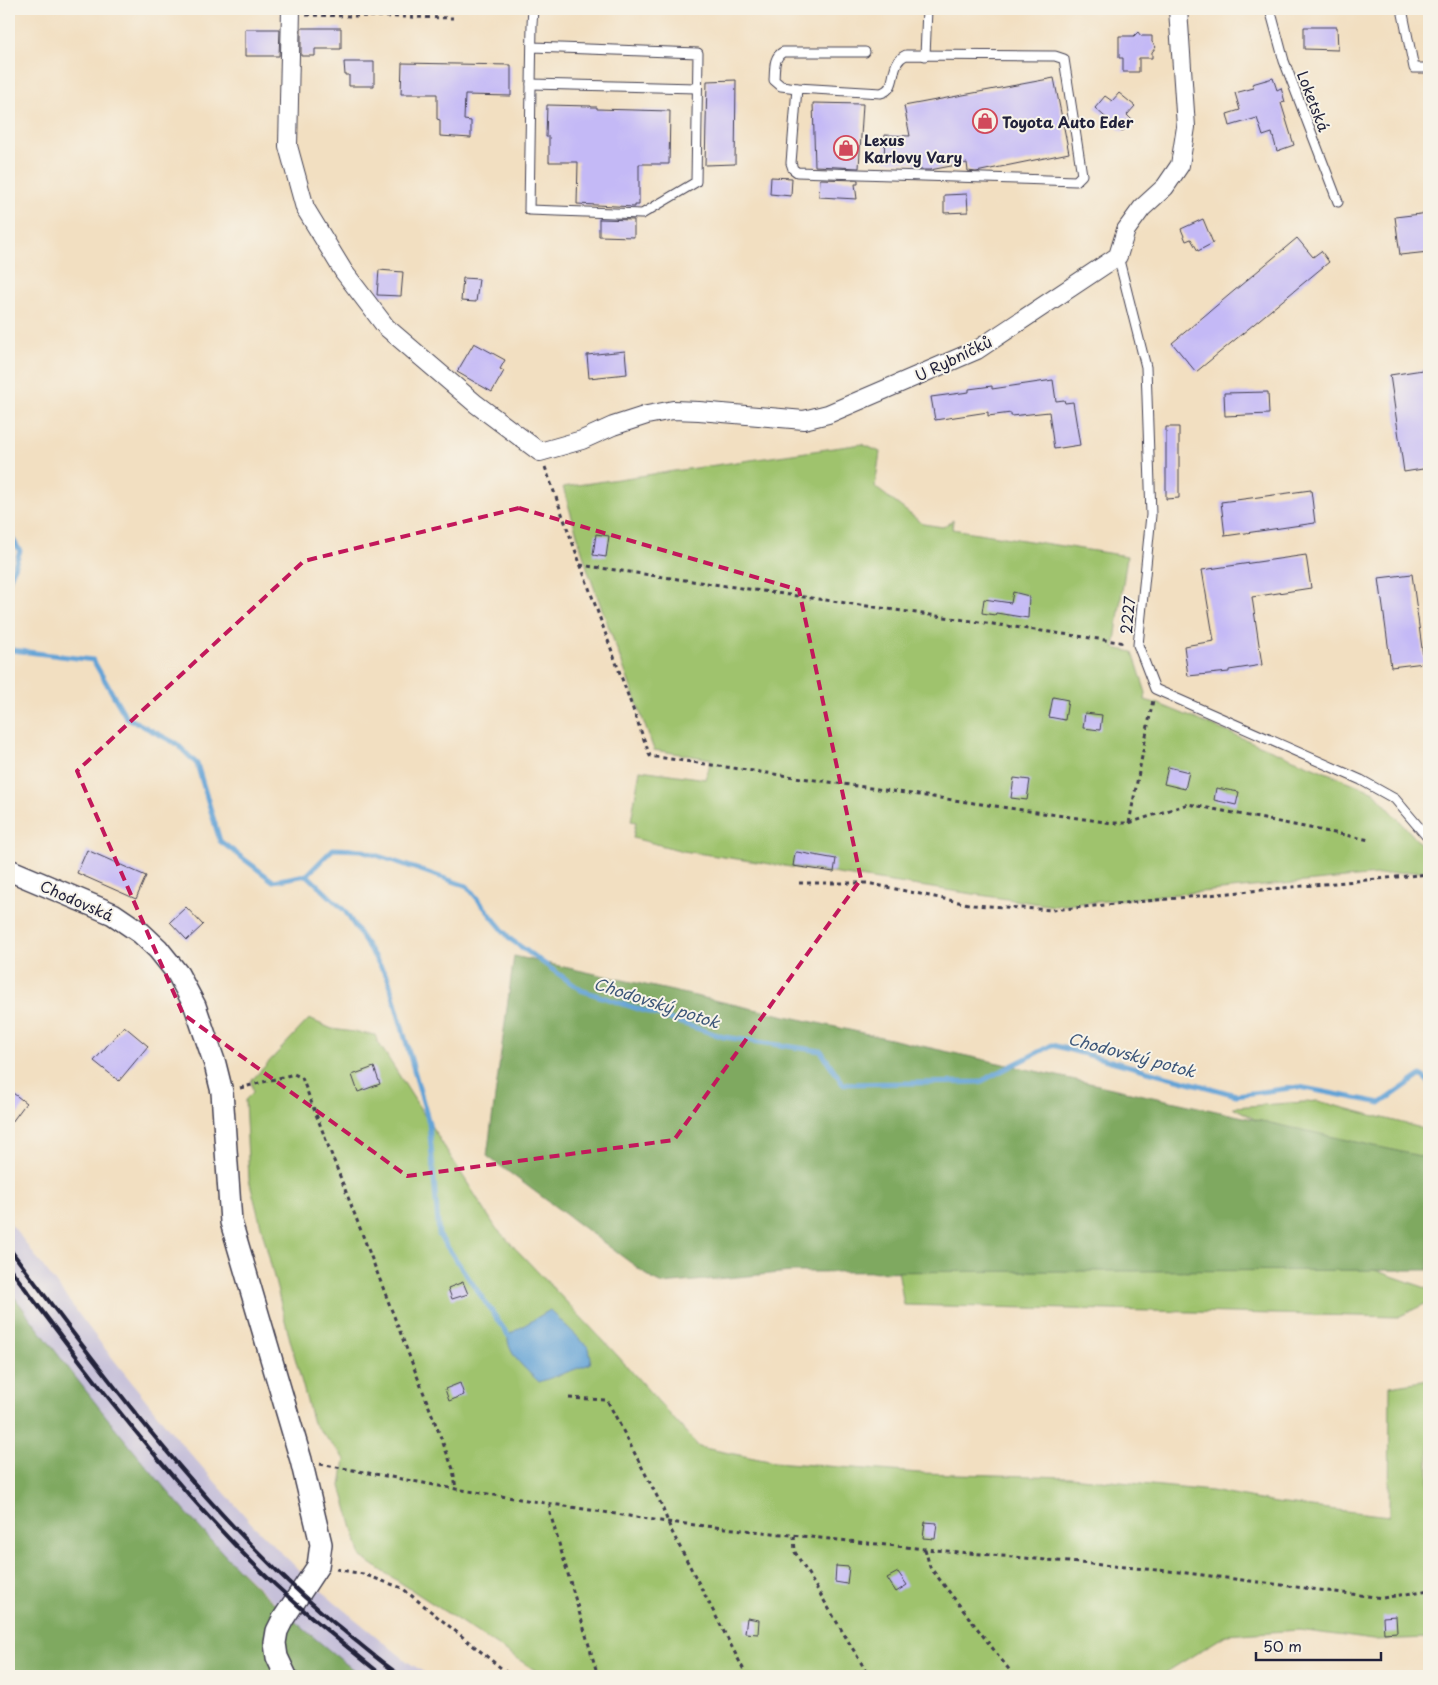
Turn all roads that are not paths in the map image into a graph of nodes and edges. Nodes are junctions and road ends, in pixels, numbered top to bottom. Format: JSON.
{"nodes":[{"id":1,"x":533,"y":9,"type":"edge"},
{"id":2,"x":927,"y":9,"type":"edge"},
{"id":3,"x":1178,"y":9,"type":"edge"},
{"id":4,"x":1270,"y":9,"type":"edge"},
{"id":5,"x":1402,"y":9,"type":"edge"},
{"id":6,"x":291,"y":12,"type":"edge"},
{"id":7,"x":532,"y":47,"type":"junction"},
{"id":8,"x":865,"y":52,"type":"dead end"},
{"id":9,"x":925,"y":56,"type":"junction"},
{"id":10,"x":1429,"y":68,"type":"edge"},
{"id":11,"x":531,"y":84,"type":"junction"},
{"id":12,"x":697,"y":88,"type":"junction"},
{"id":13,"x":796,"y":88,"type":"junction"},
{"id":14,"x":1338,"y":202,"type":"dead end"},
{"id":15,"x":1118,"y":256,"type":"junction"},
{"id":16,"x":1429,"y":839,"type":"edge"},
{"id":17,"x":9,"y":870,"type":"edge"},
{"id":18,"x":286,"y":1676,"type":"edge"}],
"edges":[{"from":1,"to":7,"type":"lane"},
{"from":2,"to":9,"type":"lane"},
{"from":3,"to":15,"type":"street"},
{"from":4,"to":14,"type":"lane","name":"Loketská"},
{"from":5,"to":10,"type":"lane"},
{"from":6,"to":15,"type":"street","name":"U Rybníčků"},
{"from":7,"to":11,"type":"lane"},
{"from":7,"to":12,"type":"lane"},
{"from":8,"to":13,"type":"lane"},
{"from":9,"to":13,"type":"lane"},
{"from":9,"to":13,"type":"lane"},
{"from":11,"to":12,"type":"lane"},
{"from":11,"to":12,"type":"lane"},
{"from":15,"to":16,"type":"lane","name":"2227"},
{"from":17,"to":18,"type":"street","name":"Chodovská"}]}
